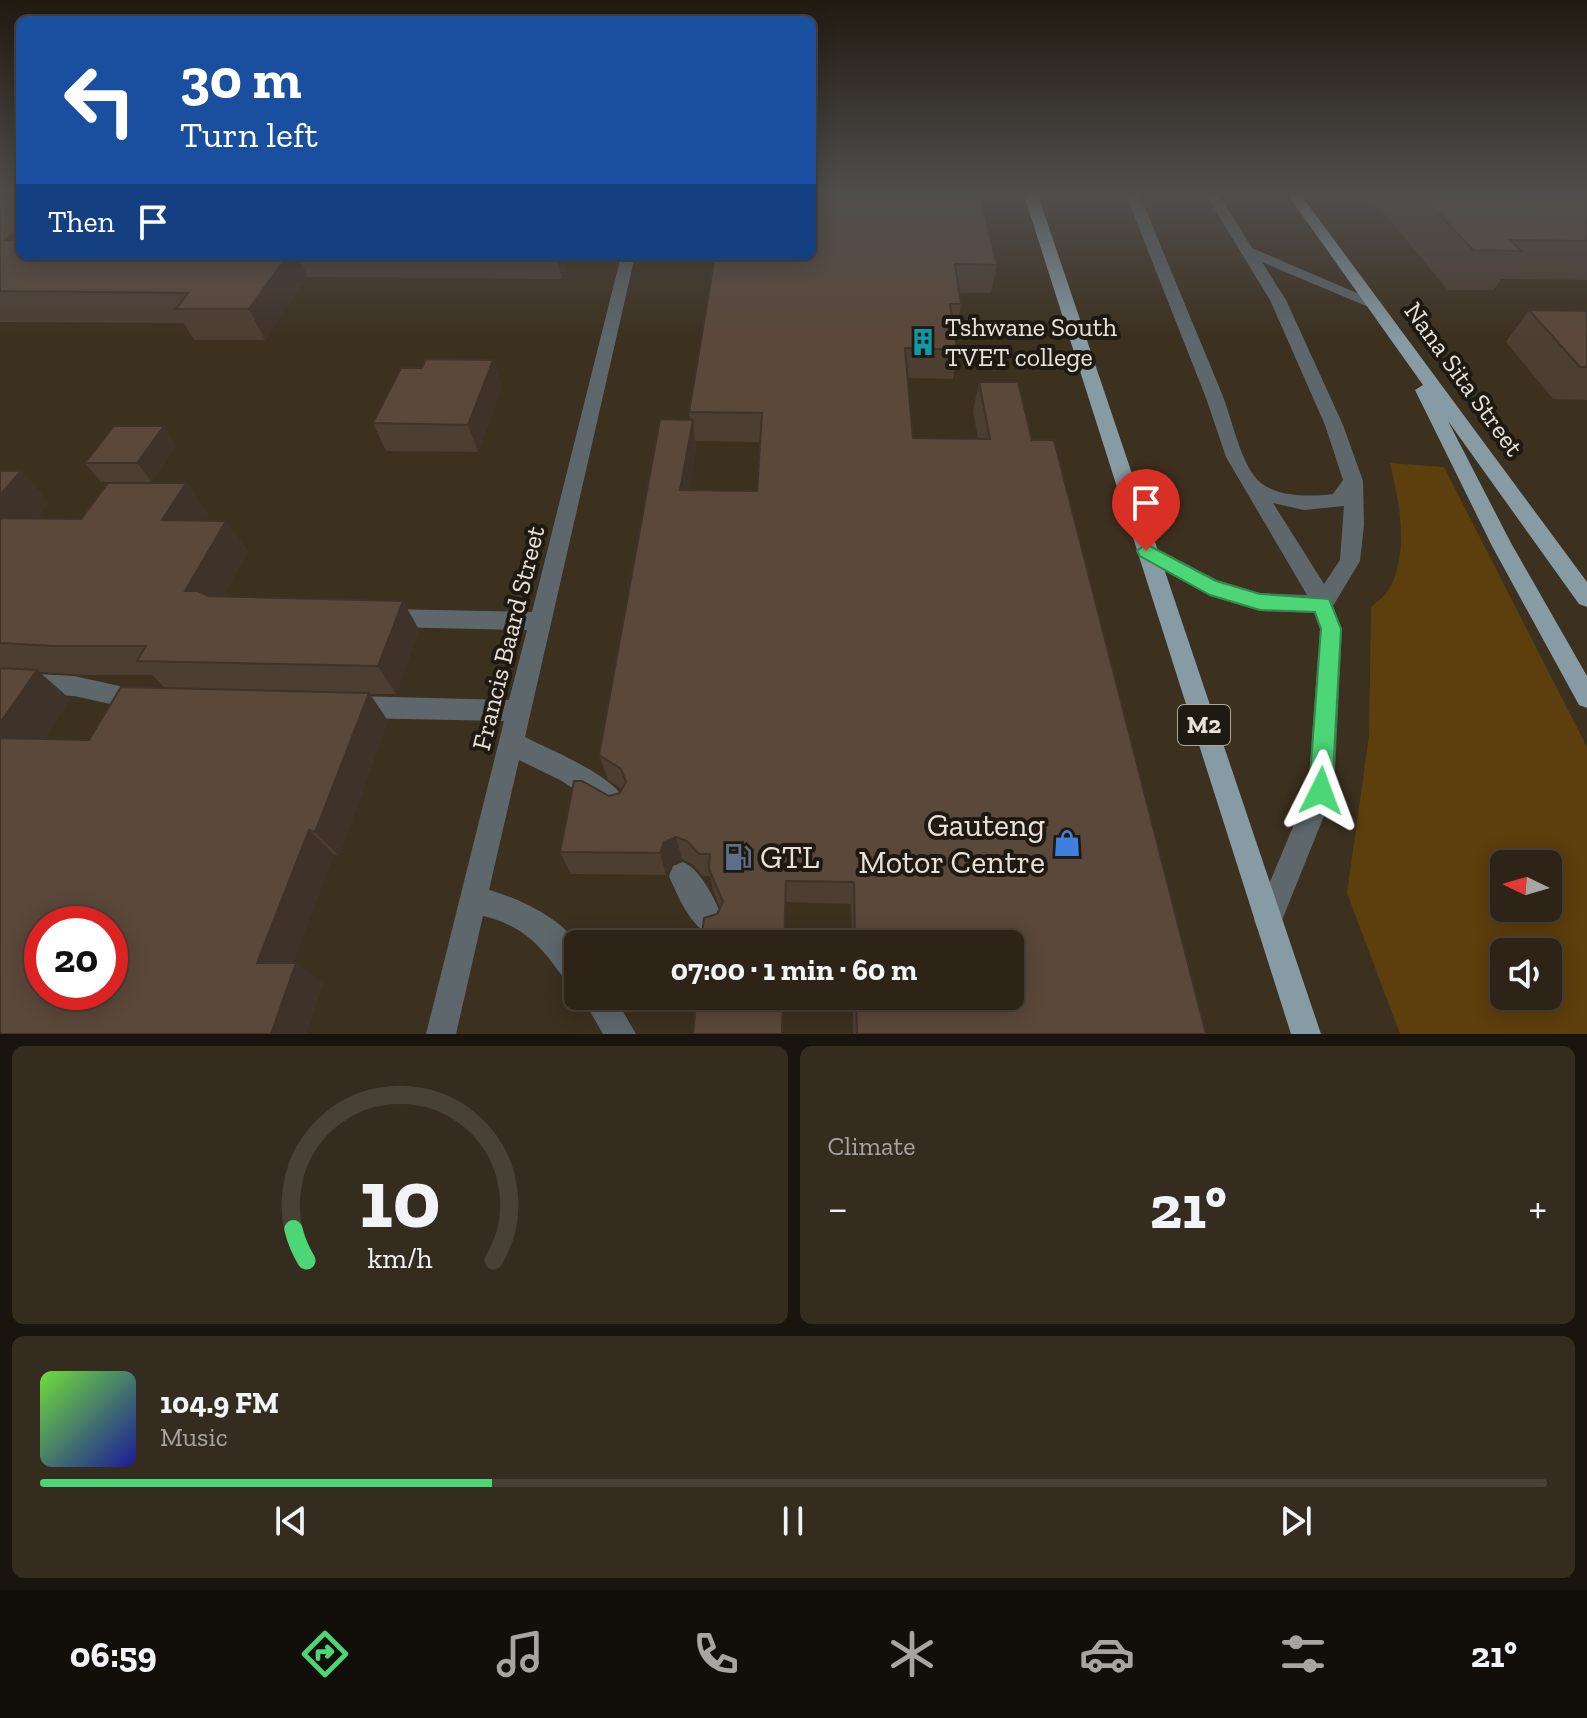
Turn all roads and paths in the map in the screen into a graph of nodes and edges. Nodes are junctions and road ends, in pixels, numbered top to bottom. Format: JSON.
{"nodes":[{"id":1,"x":1047,"y":243,"type":"edge"},
{"id":2,"x":1152,"y":243,"type":"edge"},
{"id":3,"x":1244,"y":243,"type":"edge"},
{"id":4,"x":1329,"y":243,"type":"edge"},
{"id":5,"x":1248,"y":251,"type":"junction"},
{"id":6,"x":627,"y":260,"type":"edge"},
{"id":7,"x":1372,"y":303,"type":"junction"},
{"id":8,"x":1404,"y":347,"type":"junction"},
{"id":9,"x":1353,"y":481,"type":"junction"},
{"id":10,"x":1252,"y":487,"type":"junction"},
{"id":11,"x":1146,"y":551,"type":"junction"},
{"id":12,"x":1587,"y":598,"type":"edge"},
{"id":13,"x":1322,"y":605,"type":"junction"},
{"id":14,"x":371,"y":617,"type":"edge"},
{"id":15,"x":541,"y":621,"type":"junction"},
{"id":16,"x":0,"y":682,"type":"edge"},
{"id":17,"x":1587,"y":698,"type":"edge"},
{"id":18,"x":163,"y":702,"type":"edge"},
{"id":19,"x":331,"y":707,"type":"edge"},
{"id":20,"x":518,"y":711,"type":"junction"},
{"id":21,"x":511,"y":743,"type":"junction"},
{"id":22,"x":618,"y":805,"type":"edge"},
{"id":23,"x":683,"y":876,"type":"dead end"},
{"id":24,"x":473,"y":900,"type":"junction"},
{"id":25,"x":1268,"y":920,"type":"junction"},
{"id":26,"x":710,"y":921,"type":"edge"},
{"id":27,"x":564,"y":955,"type":"edge"},
{"id":28,"x":605,"y":1010,"type":"edge"},
{"id":29,"x":441,"y":1034,"type":"edge"},
{"id":30,"x":621,"y":1034,"type":"edge"},
{"id":31,"x":1306,"y":1034,"type":"edge"}],
"edges":[{"from":1,"to":11,"type":"main road","number":"M2"},
{"from":2,"to":10,"type":"street"},
{"from":3,"to":5,"type":"street"},
{"from":4,"to":7,"type":"main road","name":"Nana Sita Street"},
{"from":5,"to":7,"type":"street"},
{"from":5,"to":9,"type":"street"},
{"from":6,"to":15,"type":"street","name":"Francis Baard Street"},
{"from":7,"to":8,"type":"main road","name":"Nana Sita Street"},
{"from":8,"to":12,"type":"main road","name":"Nana Sita Street"},
{"from":8,"to":17,"type":"main road"},
{"from":9,"to":10,"type":"street"},
{"from":9,"to":13,"type":"street"},
{"from":10,"to":13,"type":"street"},
{"from":11,"to":13,"type":"street"},
{"from":11,"to":25,"type":"main road","number":"M2"},
{"from":13,"to":25,"type":"street"},
{"from":14,"to":15,"type":"street"},
{"from":15,"to":20,"type":"street","name":"Francis Baard Street"},
{"from":16,"to":18,"type":"street"},
{"from":19,"to":20,"type":"street"},
{"from":20,"to":21,"type":"street","name":"Francis Baard Street"},
{"from":21,"to":22,"type":"street"},
{"from":21,"to":24,"type":"street","name":"Francis Baard Street"},
{"from":23,"to":26,"type":"street"},
{"from":24,"to":27,"type":"street"},
{"from":24,"to":29,"type":"street","name":"Francis Baard Street"},
{"from":25,"to":31,"type":"main road","number":"M2"},
{"from":28,"to":30,"type":"street"}]}
